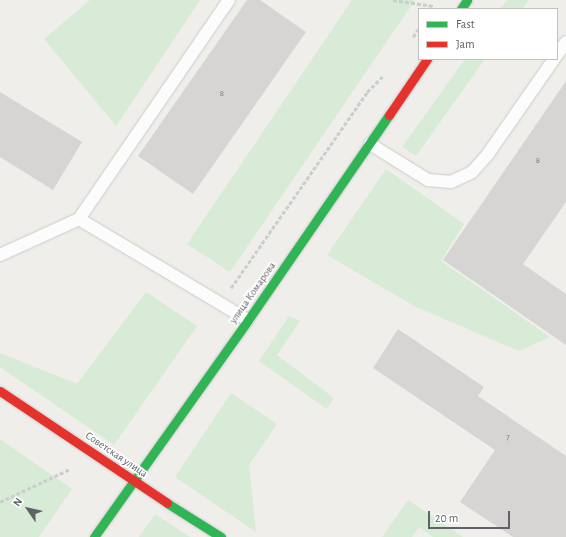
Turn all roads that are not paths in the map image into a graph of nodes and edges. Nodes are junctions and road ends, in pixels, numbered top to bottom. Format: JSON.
{"nodes":[{"id":1,"x":229,"y":0,"type":"edge"},
{"id":2,"x":566,"y":42,"type":"edge"},
{"id":3,"x":558,"y":54,"type":"edge"},
{"id":4,"x":426,"y":60,"type":"edge"},
{"id":5,"x":553,"y":60,"type":"edge"},
{"id":6,"x":370,"y":144,"type":"junction"},
{"id":7,"x":79,"y":219,"type":"junction"},
{"id":8,"x":0,"y":255,"type":"edge"},
{"id":9,"x":248,"y":320,"type":"junction"},
{"id":10,"x":0,"y":391,"type":"edge"},
{"id":11,"x":134,"y":482,"type":"junction"},
{"id":12,"x":94,"y":537,"type":"edge"},
{"id":13,"x":221,"y":537,"type":"edge"}],
"edges":[{"from":1,"to":7,"type":"lane"},
{"from":2,"to":3,"type":"lane"},
{"from":4,"to":6,"type":"street","name":"улица Комарова"},
{"from":5,"to":6,"type":"lane"},
{"from":6,"to":9,"type":"street","name":"улица Комарова"},
{"from":7,"to":8,"type":"lane"},
{"from":7,"to":9,"type":"lane"},
{"from":9,"to":11,"type":"street","name":"улица Комарова"},
{"from":10,"to":11,"type":"street","name":"Советская улица"},
{"from":11,"to":12,"type":"street","name":"улица Комарова"},
{"from":11,"to":13,"type":"street","name":"Советская улица"}]}
